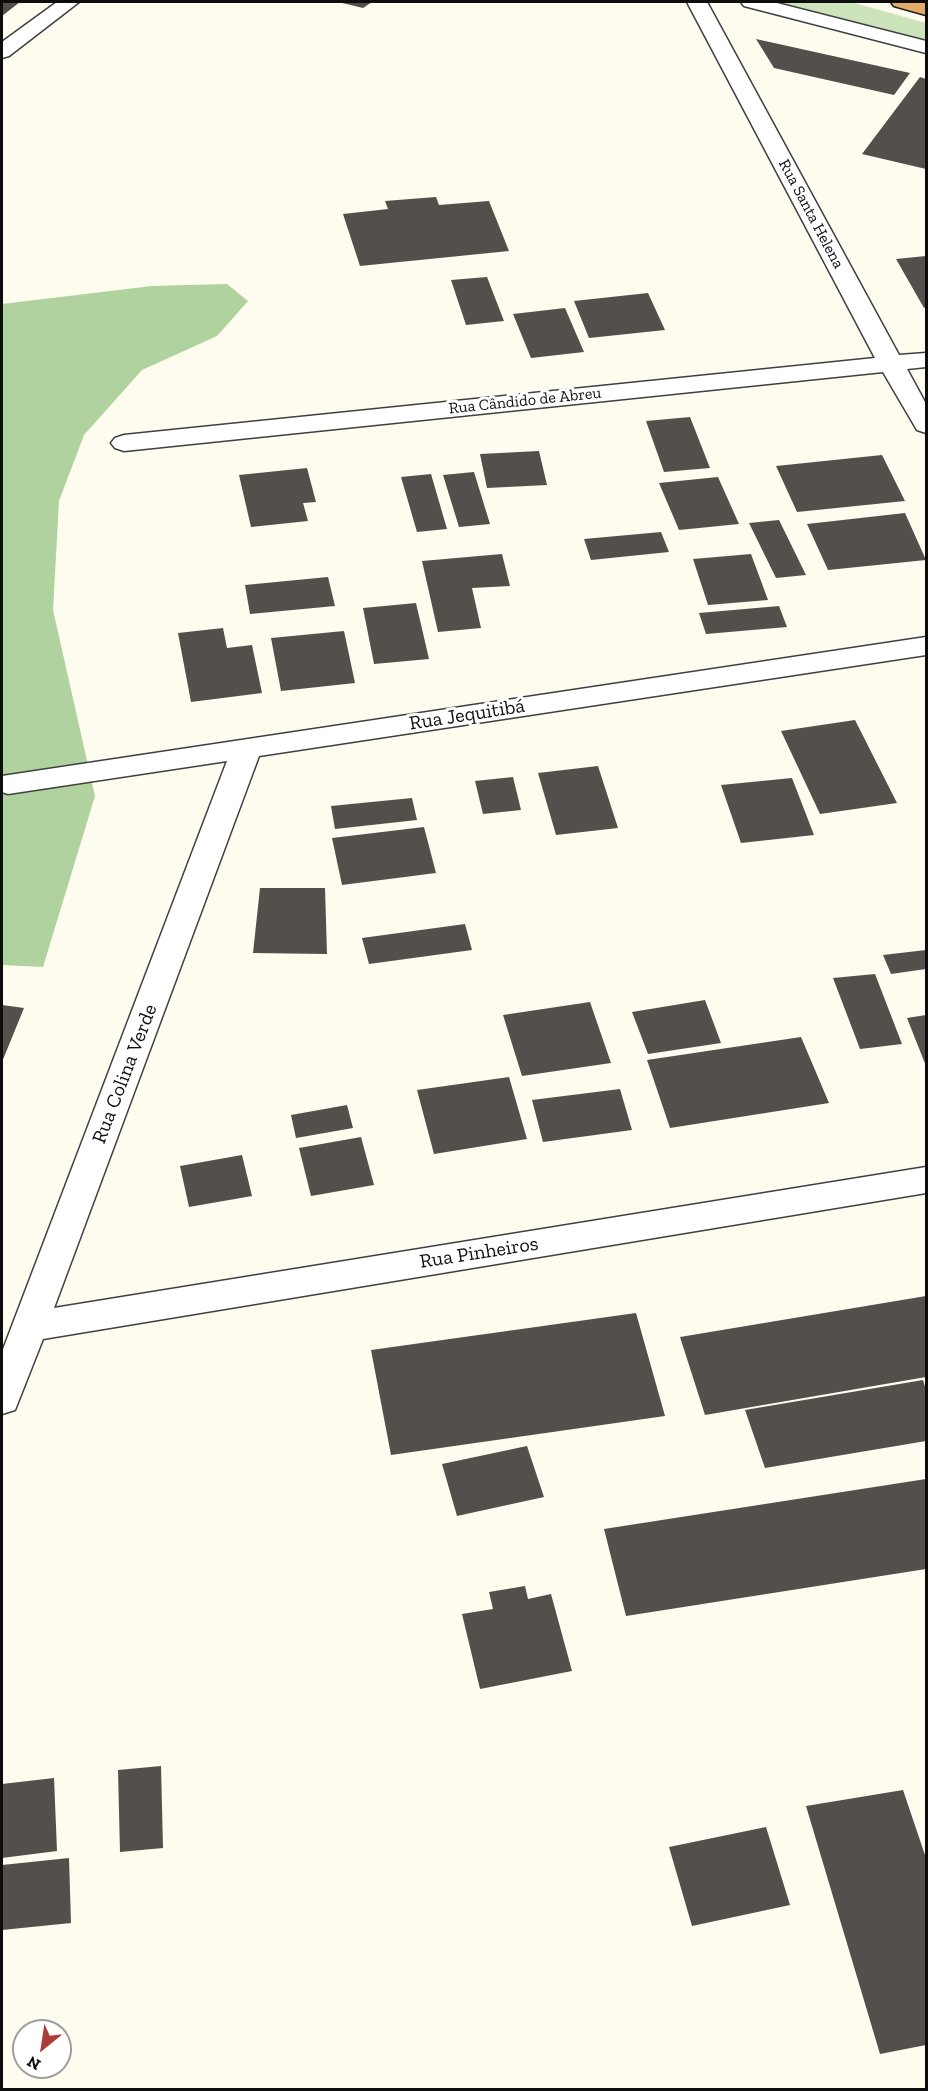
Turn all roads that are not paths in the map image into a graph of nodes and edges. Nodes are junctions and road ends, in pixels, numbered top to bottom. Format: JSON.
{"nodes":[{"id":1,"x":69,"y":2,"type":"edge"},
{"id":2,"x":697,"y":2,"type":"edge"},
{"id":3,"x":751,"y":2,"type":"edge"},
{"id":4,"x":901,"y":2,"type":"edge"},
{"id":5,"x":927,"y":9,"type":"edge"},
{"id":6,"x":927,"y":47,"type":"edge"},
{"id":7,"x":2,"y":52,"type":"edge"},
{"id":8,"x":927,"y":360,"type":"edge"},
{"id":9,"x":891,"y":364,"type":"junction"},
{"id":10,"x":927,"y":425,"type":"edge"},
{"id":11,"x":124,"y":443,"type":"dead end"},
{"id":12,"x":927,"y":646,"type":"edge"},
{"id":13,"x":247,"y":748,"type":"junction"},
{"id":14,"x":8,"y":784,"type":"dead end"},
{"id":15,"x":927,"y":1180,"type":"edge"},
{"id":16,"x":31,"y":1326,"type":"junction"},
{"id":17,"x":2,"y":1399,"type":"edge"}],
"edges":[{"from":1,"to":7,"type":"street"},
{"from":2,"to":9,"type":"street","name":"Rua Santa Helena"},
{"from":3,"to":6,"type":"street"},
{"from":4,"to":5,"type":"highway"},
{"from":8,"to":9,"type":"street","name":"Rua Cândido de Abreu"},
{"from":9,"to":10,"type":"street","name":"Rua Santa Helena"},
{"from":9,"to":11,"type":"street","name":"Rua Cândido de Abreu"},
{"from":12,"to":13,"type":"street","name":"Rua Jequitibá"},
{"from":13,"to":14,"type":"street","name":"Rua Jequitibá"},
{"from":13,"to":16,"type":"street","name":"Rua Colina Verde"},
{"from":15,"to":16,"type":"street","name":"Rua Pinheiros"},
{"from":16,"to":17,"type":"street","name":"Rua Colina Verde"}]}
